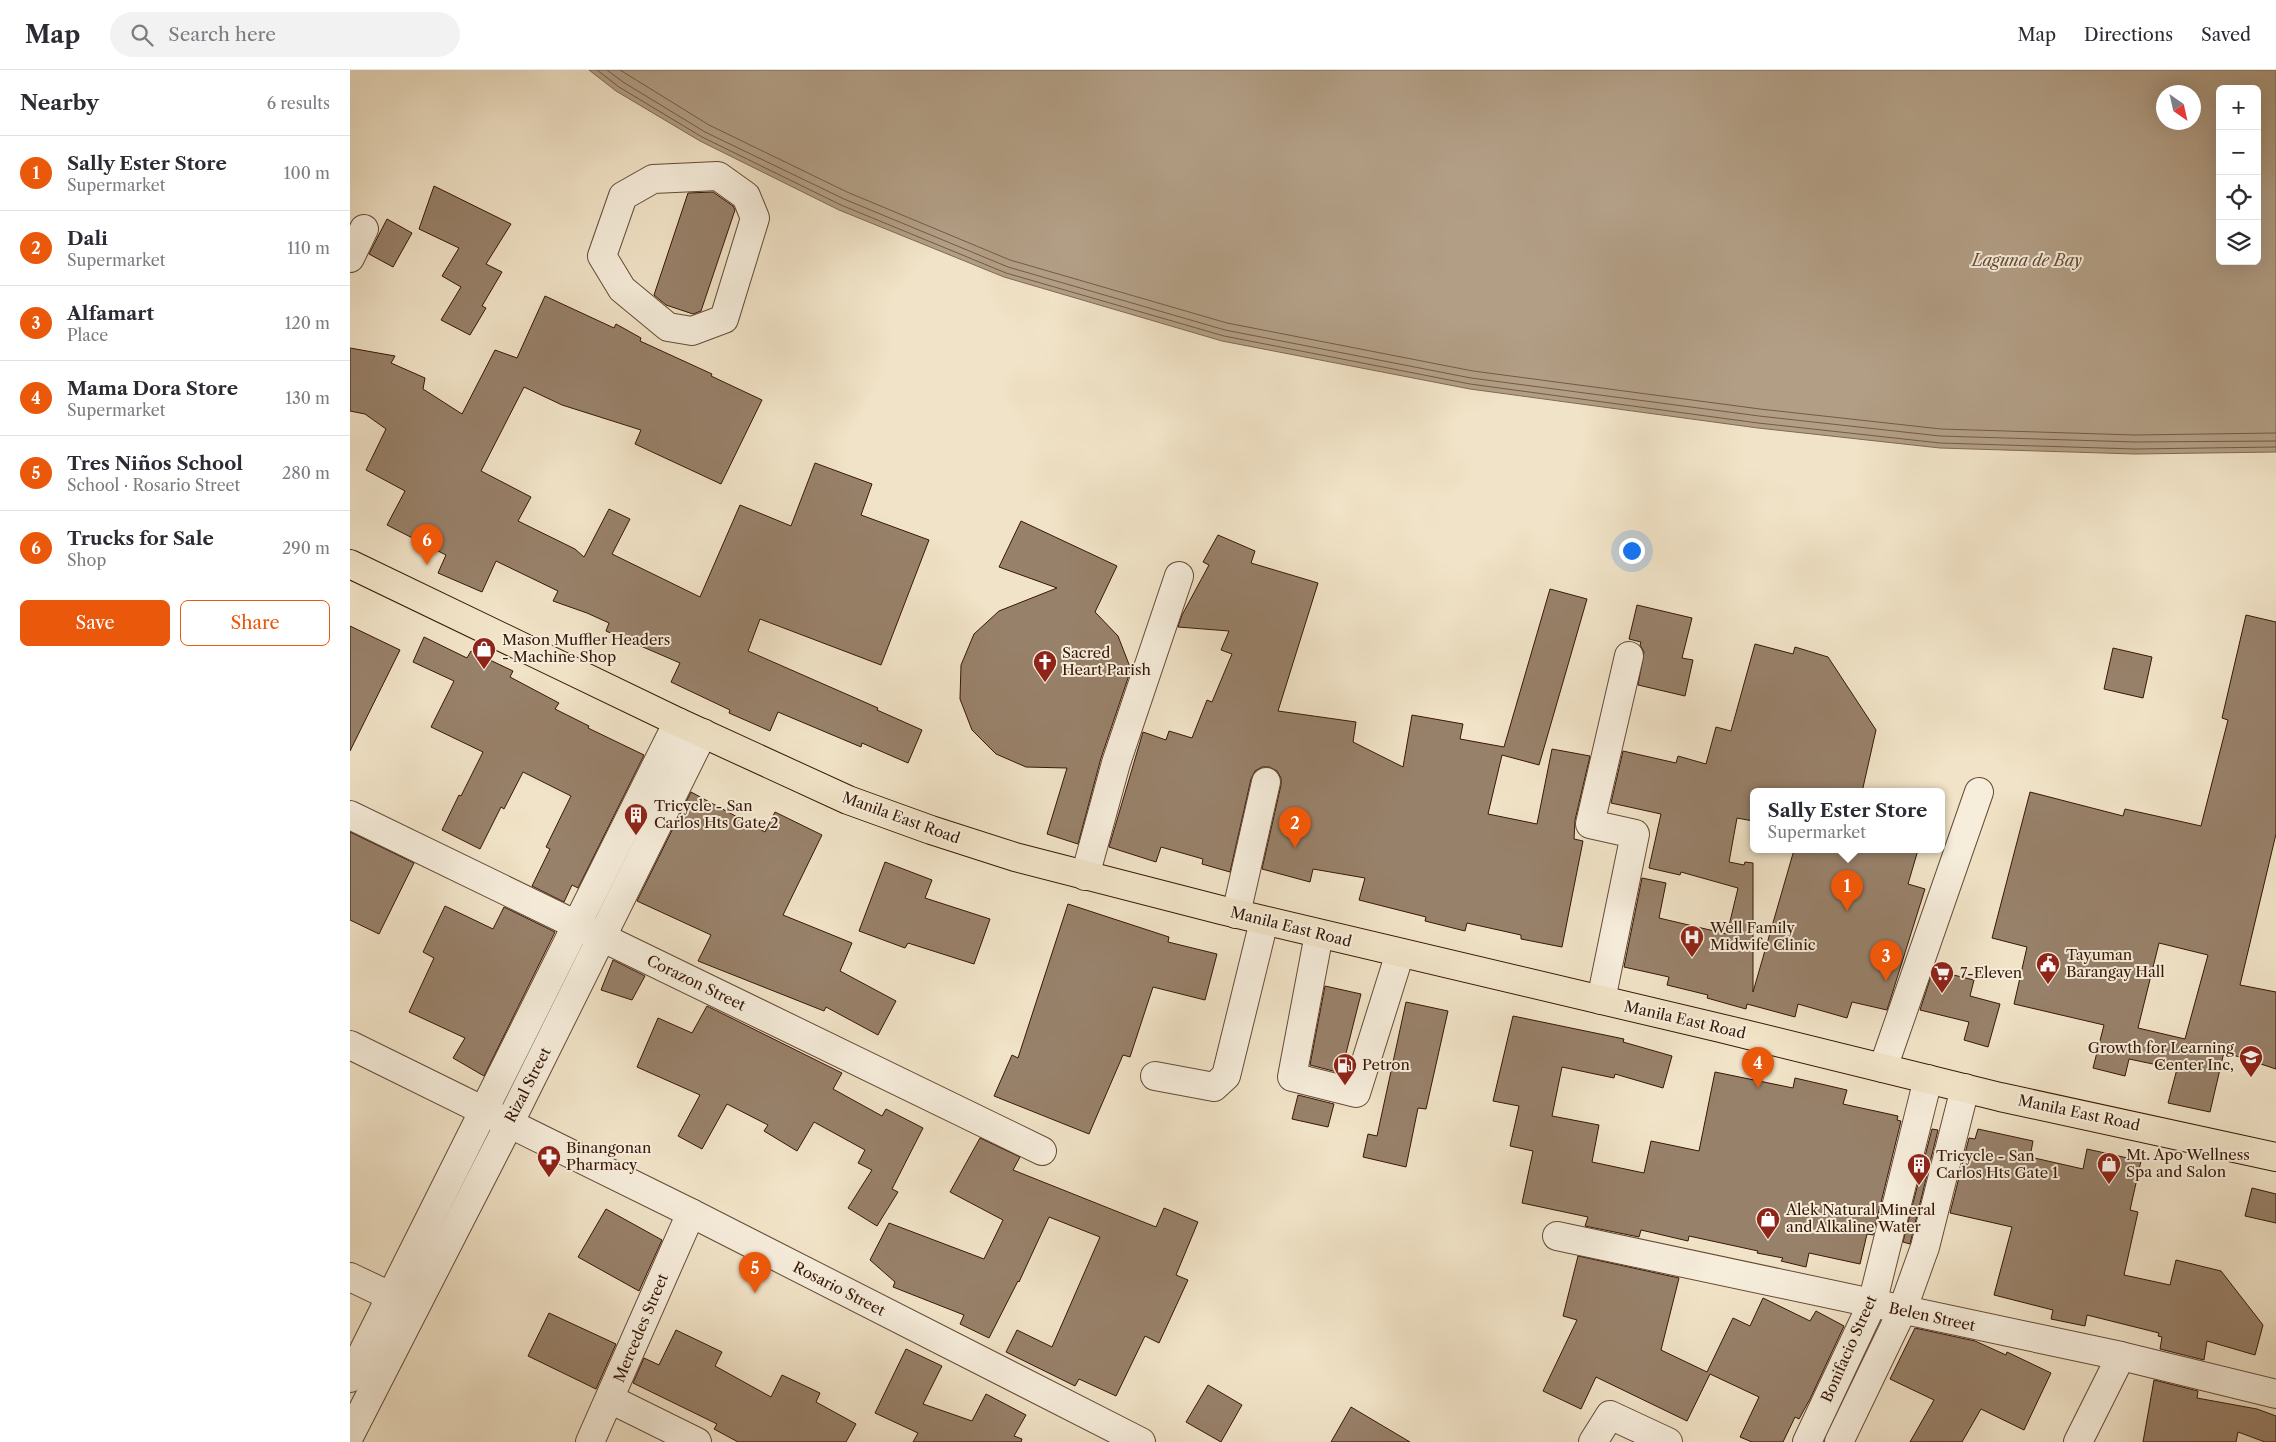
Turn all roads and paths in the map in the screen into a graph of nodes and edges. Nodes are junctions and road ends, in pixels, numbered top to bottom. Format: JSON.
{"nodes":[{"id":1,"x":364,"y":229,"type":"dead end"},
{"id":2,"x":350,"y":258,"type":"edge"},
{"id":3,"x":668,"y":327,"type":"joint"},
{"id":4,"x":350,"y":564,"type":"edge"},
{"id":5,"x":1179,"y":576,"type":"dead end"},
{"id":6,"x":1629,"y":656,"type":"dead end"},
{"id":7,"x":678,"y":722,"type":"junction"},
{"id":8,"x":703,"y":734,"type":"junction"},
{"id":9,"x":1266,"y":782,"type":"dead end"},
{"id":10,"x":1978,"y":792,"type":"dead end"},
{"id":11,"x":350,"y":815,"type":"edge"},
{"id":12,"x":1085,"y":876,"type":"junction"},
{"id":13,"x":1236,"y":914,"type":"junction"},
{"id":14,"x":1264,"y":921,"type":"junction"},
{"id":15,"x":578,"y":925,"type":"junction"},
{"id":16,"x":1319,"y":934,"type":"junction"},
{"id":17,"x":602,"y":938,"type":"junction"},
{"id":18,"x":1400,"y":953,"type":"junction"},
{"id":19,"x":1601,"y":1000,"type":"junction"},
{"id":20,"x":350,"y":1045,"type":"edge"},
{"id":21,"x":1884,"y":1068,"type":"junction"},
{"id":22,"x":1155,"y":1076,"type":"dead end"},
{"id":23,"x":1928,"y":1079,"type":"junction"},
{"id":24,"x":1965,"y":1088,"type":"junction"},
{"id":25,"x":482,"y":1111,"type":"junction"},
{"id":26,"x":509,"y":1124,"type":"junction"},
{"id":27,"x":1042,"y":1151,"type":"dead end"},
{"id":28,"x":2276,"y":1157,"type":"edge"},
{"id":29,"x":691,"y":1214,"type":"junction"},
{"id":30,"x":1557,"y":1236,"type":"dead end"},
{"id":31,"x":350,"y":1277,"type":"edge"},
{"id":32,"x":402,"y":1302,"type":"junction"},
{"id":33,"x":1872,"y":1304,"type":"junction"},
{"id":34,"x":1902,"y":1311,"type":"junction"},
{"id":35,"x":2121,"y":1356,"type":"junction"},
{"id":36,"x":350,"y":1378,"type":"edge"},
{"id":37,"x":2276,"y":1394,"type":"edge"},
{"id":38,"x":610,"y":1399,"type":"junction"},
{"id":39,"x":350,"y":1435,"type":"edge"},
{"id":40,"x":590,"y":1442,"type":"edge"},
{"id":41,"x":696,"y":1442,"type":"edge"},
{"id":42,"x":1141,"y":1442,"type":"edge"},
{"id":43,"x":1594,"y":1442,"type":"edge"},
{"id":44,"x":1668,"y":1442,"type":"edge"},
{"id":45,"x":1807,"y":1442,"type":"edge"},
{"id":46,"x":1838,"y":1442,"type":"edge"},
{"id":47,"x":2078,"y":1442,"type":"edge"}],
"edges":[{"from":1,"to":2,"type":"street"},
{"from":3,"to":3,"type":"street"},
{"from":4,"to":7,"type":"main road","name":"Manila East Road"},
{"from":5,"to":12,"type":"street"},
{"from":6,"to":19,"type":"street"},
{"from":7,"to":8,"type":"main road","name":"Manila East Road"},
{"from":7,"to":15,"type":"street","name":"Rizal Street"},
{"from":8,"to":12,"type":"main road","name":"Manila East Road"},
{"from":8,"to":17,"type":"street","name":"Rizal Street"},
{"from":9,"to":13,"type":"street"},
{"from":10,"to":21,"type":"street"},
{"from":11,"to":15,"type":"street","name":"Corazon Street"},
{"from":12,"to":13,"type":"main road","name":"Manila East Road"},
{"from":13,"to":14,"type":"main road","name":"Manila East Road"},
{"from":14,"to":16,"type":"main road","name":"Manila East Road"},
{"from":14,"to":22,"type":"street"},
{"from":15,"to":17,"type":"street","name":"Corazon Street"},
{"from":15,"to":25,"type":"street","name":"Rizal Street"},
{"from":16,"to":18,"type":"main road","name":"Manila East Road"},
{"from":16,"to":18,"type":"street"},
{"from":17,"to":26,"type":"street","name":"Rizal Street"},
{"from":17,"to":27,"type":"street","name":"Corazon Street"},
{"from":18,"to":19,"type":"main road","name":"Manila East Road"},
{"from":19,"to":21,"type":"main road","name":"Manila East Road"},
{"from":20,"to":25,"type":"street","name":"Rosario Street"},
{"from":21,"to":23,"type":"main road","name":"Manila East Road"},
{"from":23,"to":24,"type":"main road","name":"Manila East Road"},
{"from":23,"to":33,"type":"street","name":"Bonifacio Street"},
{"from":24,"to":28,"type":"main road","name":"Manila East Road"},
{"from":24,"to":34,"type":"street","name":"Bonifacio Street"},
{"from":25,"to":26,"type":"street","name":"Rosario Street"},
{"from":25,"to":32,"type":"street","name":"Rizal Street"},
{"from":26,"to":29,"type":"street","name":"Rosario Street"},
{"from":26,"to":32,"type":"street","name":"Rizal Street"},
{"from":29,"to":38,"type":"street","name":"Mercedes Street"},
{"from":29,"to":42,"type":"street","name":"Rosario Street"},
{"from":30,"to":33,"type":"street","name":"Belen Street"},
{"from":31,"to":32,"type":"street"},
{"from":32,"to":36,"type":"street","name":"Rizal Street"},
{"from":32,"to":39,"type":"street","name":"Rizal Street"},
{"from":33,"to":34,"type":"street","name":"Belen Street"},
{"from":33,"to":45,"type":"street","name":"Bonifacio Street"},
{"from":34,"to":35,"type":"street","name":"Belen Street"},
{"from":34,"to":46,"type":"street","name":"Bonifacio Street"},
{"from":35,"to":37,"type":"street","name":"Belen Street"},
{"from":35,"to":47,"type":"street"},
{"from":38,"to":40,"type":"street","name":"Mercedes Street"},
{"from":38,"to":41,"type":"street"},
{"from":43,"to":44,"type":"street"}]}
